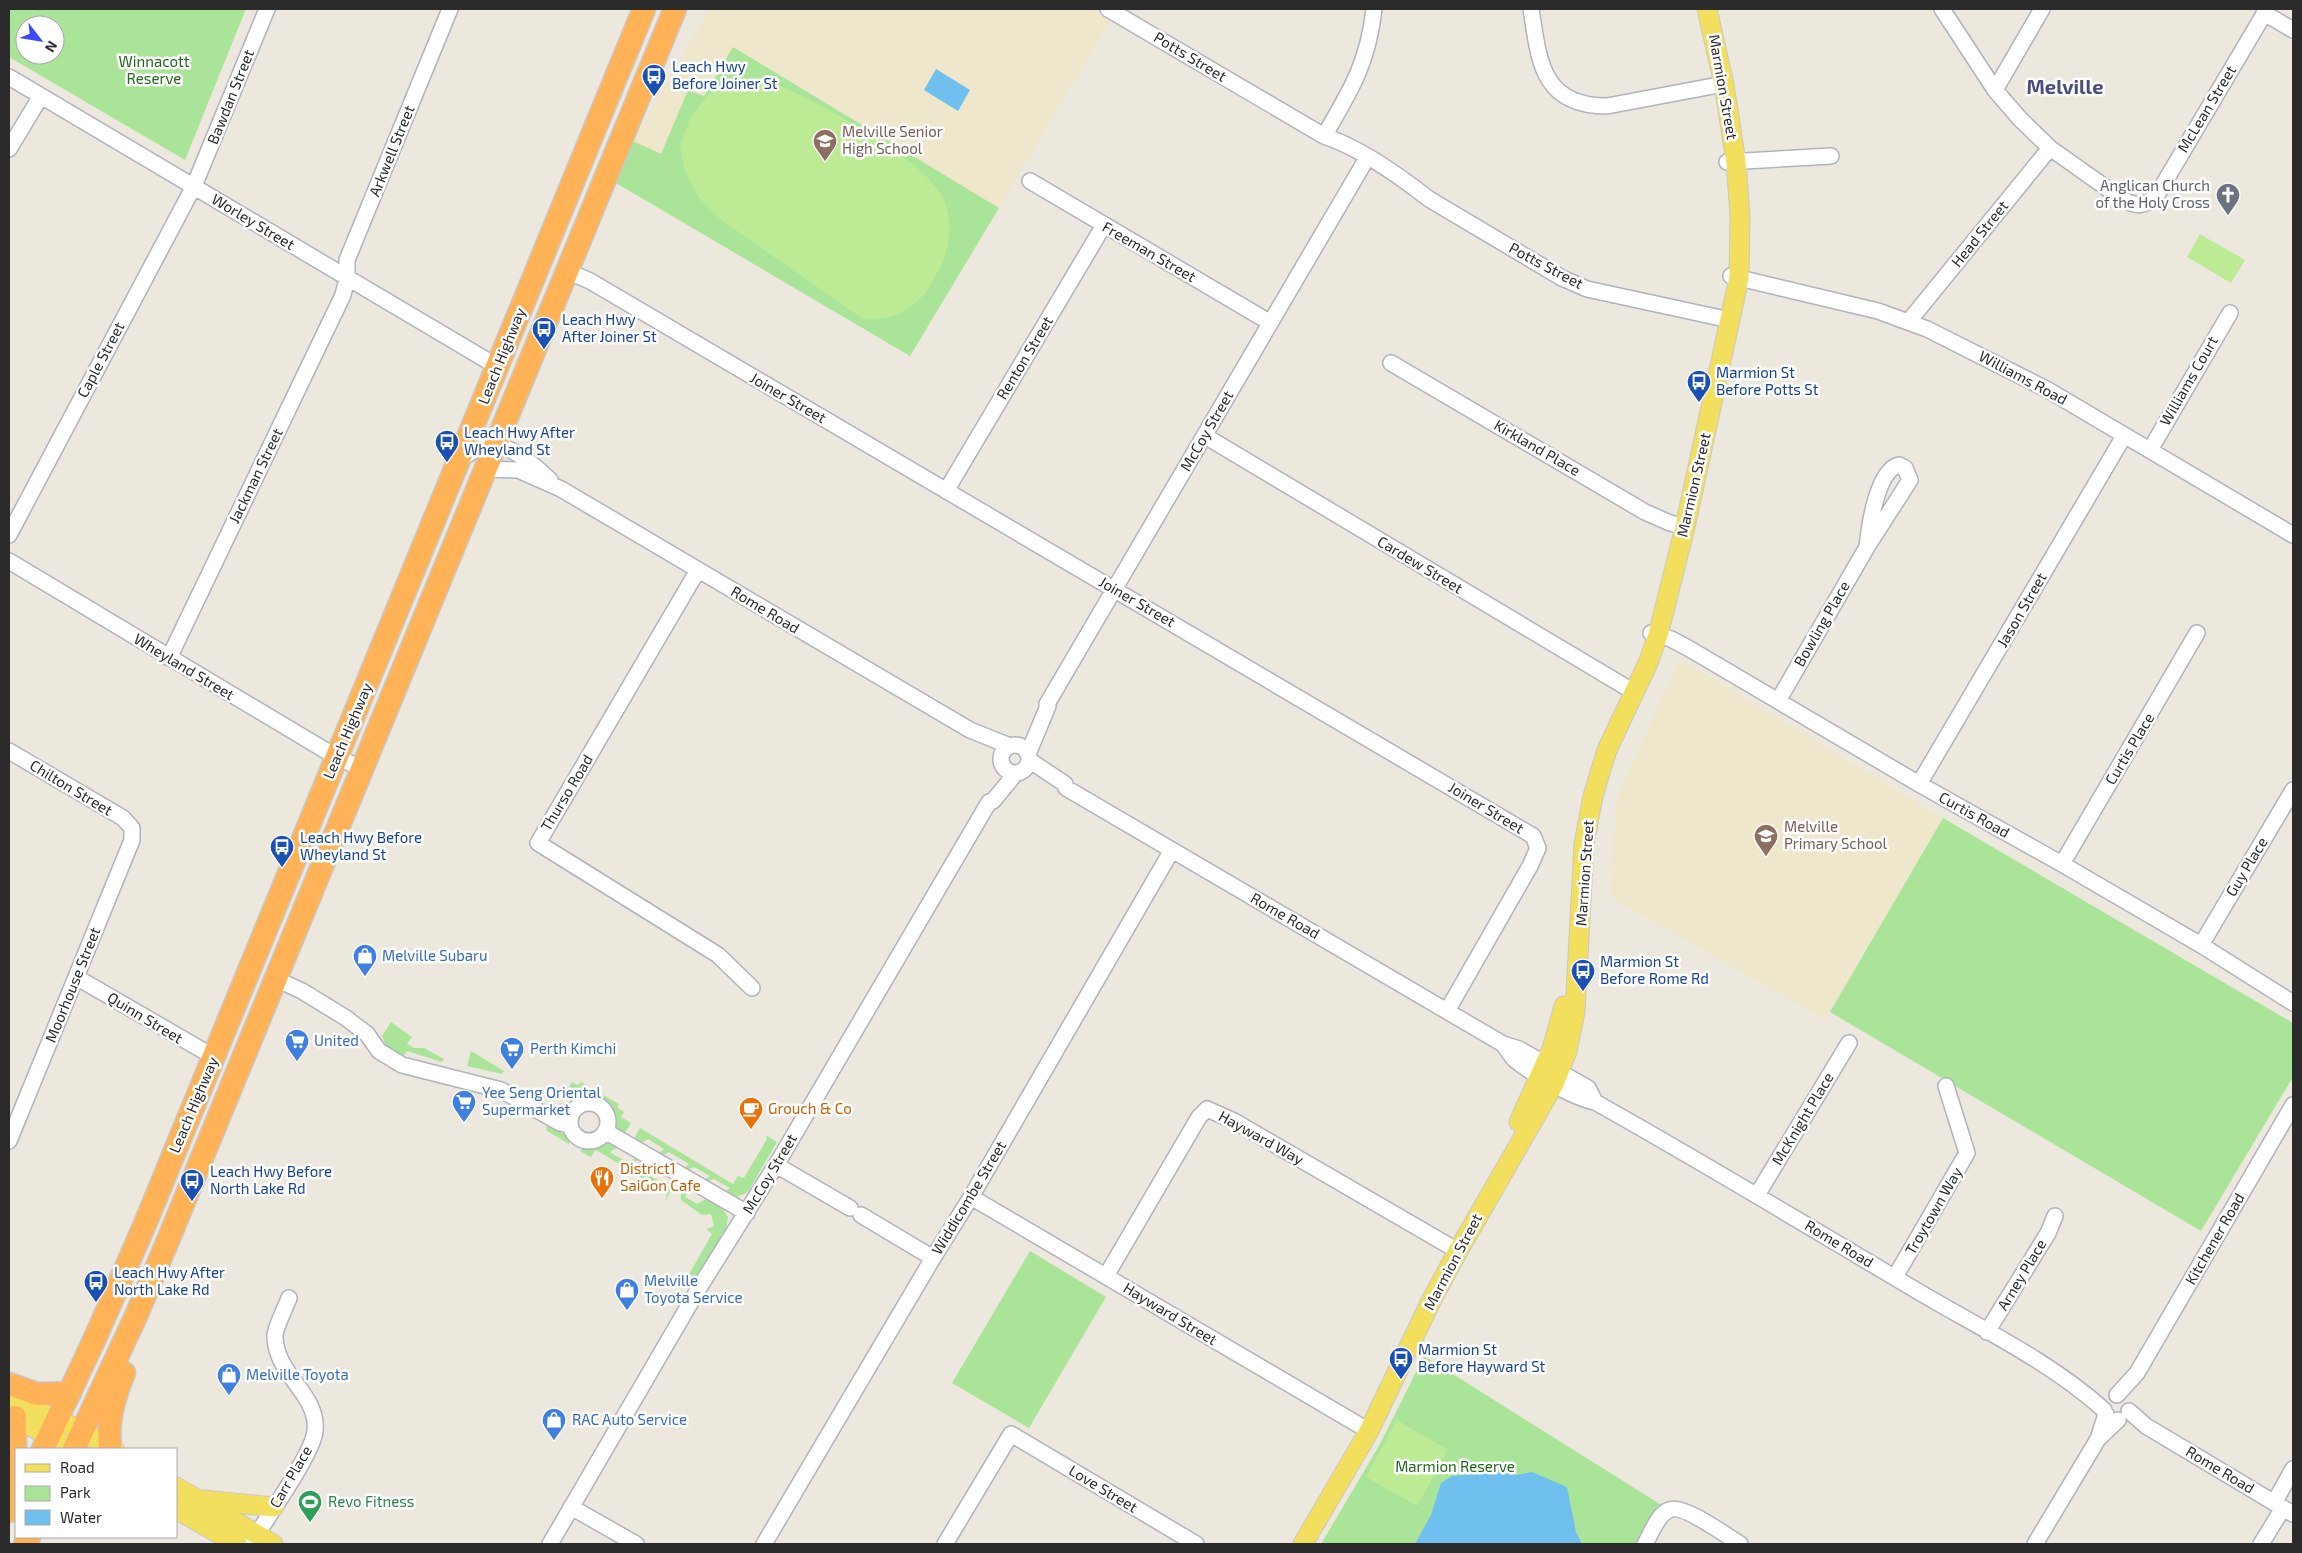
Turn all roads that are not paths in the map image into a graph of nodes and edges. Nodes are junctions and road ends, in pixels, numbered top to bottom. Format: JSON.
{"nodes":[{"id":1,"x":267,"y":9,"type":"edge"},
{"id":2,"x":450,"y":9,"type":"edge"},
{"id":3,"x":644,"y":9,"type":"edge"},
{"id":4,"x":675,"y":9,"type":"edge"},
{"id":5,"x":1108,"y":9,"type":"edge"},
{"id":6,"x":1374,"y":9,"type":"edge"},
{"id":7,"x":1531,"y":9,"type":"edge"},
{"id":8,"x":1699,"y":9,"type":"edge"},
{"id":9,"x":1707,"y":9,"type":"edge"},
{"id":10,"x":1942,"y":9,"type":"edge"},
{"id":11,"x":2042,"y":9,"type":"edge"},
{"id":12,"x":2265,"y":11,"type":"edge"},
{"id":13,"x":2293,"y":30,"type":"edge"},
{"id":14,"x":9,"y":77,"type":"edge"},
{"id":15,"x":1720,"y":84,"type":"junction"},
{"id":16,"x":1995,"y":90,"type":"junction"},
{"id":17,"x":41,"y":96,"type":"junction"},
{"id":18,"x":1324,"y":136,"type":"junction"},
{"id":19,"x":2050,"y":148,"type":"junction"},
{"id":20,"x":9,"y":149,"type":"edge"},
{"id":21,"x":1832,"y":156,"type":"dead end"},
{"id":22,"x":1365,"y":161,"type":"junction"},
{"id":23,"x":1731,"y":162,"type":"junction"},
{"id":24,"x":1030,"y":181,"type":"dead end"},
{"id":25,"x":194,"y":186,"type":"junction"},
{"id":26,"x":1104,"y":225,"type":"junction"},
{"id":27,"x":567,"y":271,"type":"junction"},
{"id":28,"x":1735,"y":277,"type":"junction"},
{"id":29,"x":347,"y":278,"type":"junction"},
{"id":30,"x":343,"y":294,"type":"joint"},
{"id":31,"x":2230,"y":313,"type":"dead end"},
{"id":32,"x":1727,"y":319,"type":"junction"},
{"id":33,"x":1910,"y":321,"type":"junction"},
{"id":34,"x":1269,"y":322,"type":"junction"},
{"id":35,"x":1391,"y":364,"type":"dead end"},
{"id":36,"x":498,"y":367,"type":"junction"},
{"id":37,"x":1205,"y":436,"type":"junction"},
{"id":38,"x":2124,"y":436,"type":"junction"},
{"id":39,"x":495,"y":445,"type":"junction"},
{"id":40,"x":2150,"y":450,"type":"junction"},
{"id":41,"x":458,"y":461,"type":"junction"},
{"id":42,"x":485,"y":469,"type":"junction"},
{"id":43,"x":561,"y":489,"type":"junction"},
{"id":44,"x":946,"y":491,"type":"junction"},
{"id":45,"x":1681,"y":526,"type":"junction"},
{"id":46,"x":9,"y":534,"type":"edge"},
{"id":47,"x":2293,"y":534,"type":"edge"},
{"id":48,"x":1867,"y":547,"type":"junction"},
{"id":49,"x":9,"y":561,"type":"edge"},
{"id":50,"x":698,"y":570,"type":"junction"},
{"id":51,"x":1113,"y":588,"type":"junction"},
{"id":52,"x":2197,"y":633,"type":"dead end"},
{"id":53,"x":1654,"y":634,"type":"junction"},
{"id":54,"x":169,"y":658,"type":"junction"},
{"id":55,"x":1630,"y":691,"type":"junction"},
{"id":56,"x":1778,"y":702,"type":"junction"},
{"id":57,"x":1047,"y":704,"type":"junction"},
{"id":58,"x":9,"y":751,"type":"edge"},
{"id":59,"x":1007,"y":753,"type":"junction"},
{"id":60,"x":336,"y":757,"type":"junction"},
{"id":61,"x":1028,"y":757,"type":"junction"},
{"id":62,"x":362,"y":769,"type":"junction"},
{"id":63,"x":1018,"y":773,"type":"junction"},
{"id":64,"x":1919,"y":784,"type":"junction"},
{"id":65,"x":1066,"y":788,"type":"junction"},
{"id":66,"x":2293,"y":790,"type":"edge"},
{"id":67,"x":989,"y":802,"type":"junction"},
{"id":68,"x":132,"y":828,"type":"joint"},
{"id":69,"x":1172,"y":850,"type":"junction"},
{"id":70,"x":2062,"y":864,"type":"junction"},
{"id":71,"x":2201,"y":945,"type":"junction"},
{"id":72,"x":76,"y":977,"type":"junction"},
{"id":73,"x":276,"y":979,"type":"junction"},
{"id":74,"x":752,"y":988,"type":"dead end"},
{"id":75,"x":2293,"y":1003,"type":"edge"},
{"id":76,"x":1447,"y":1011,"type":"junction"},
{"id":77,"x":1849,"y":1043,"type":"dead end"},
{"id":78,"x":214,"y":1057,"type":"junction"},
{"id":79,"x":1550,"y":1074,"type":"junction"},
{"id":80,"x":1946,"y":1086,"type":"dead end"},
{"id":81,"x":2293,"y":1105,"type":"edge"},
{"id":82,"x":570,"y":1125,"type":"junction"},
{"id":83,"x":605,"y":1132,"type":"junction"},
{"id":84,"x":9,"y":1141,"type":"edge"},
{"id":85,"x":175,"y":1151,"type":"junction"},
{"id":86,"x":200,"y":1162,"type":"junction"},
{"id":87,"x":776,"y":1165,"type":"junction"},
{"id":88,"x":1757,"y":1195,"type":"junction"},
{"id":89,"x":971,"y":1197,"type":"junction"},
{"id":90,"x":747,"y":1213,"type":"junction"},
{"id":91,"x":2054,"y":1216,"type":"dead end"},
{"id":92,"x":1454,"y":1249,"type":"junction"},
{"id":93,"x":933,"y":1258,"type":"junction"},
{"id":94,"x":1106,"y":1276,"type":"junction"},
{"id":95,"x":1895,"y":1277,"type":"junction"},
{"id":96,"x":289,"y":1298,"type":"dead end"},
{"id":97,"x":136,"y":1316,"type":"junction"},
{"id":98,"x":1987,"y":1332,"type":"junction"},
{"id":99,"x":9,"y":1384,"type":"edge"},
{"id":100,"x":70,"y":1393,"type":"junction"},
{"id":101,"x":9,"y":1395,"type":"edge"},
{"id":102,"x":2116,"y":1409,"type":"junction"},
{"id":103,"x":12,"y":1416,"type":"edge"},
{"id":104,"x":1366,"y":1429,"type":"junction"},
{"id":105,"x":50,"y":1435,"type":"edge"},
{"id":106,"x":76,"y":1443,"type":"edge"},
{"id":107,"x":112,"y":1448,"type":"edge"},
{"id":108,"x":2293,"y":1469,"type":"edge"},
{"id":109,"x":9,"y":1482,"type":"edge"},
{"id":110,"x":178,"y":1488,"type":"edge"},
{"id":111,"x":15,"y":1499,"type":"edge"},
{"id":112,"x":199,"y":1500,"type":"junction"},
{"id":113,"x":274,"y":1507,"type":"junction"},
{"id":114,"x":571,"y":1507,"type":"junction"},
{"id":115,"x":2284,"y":1508,"type":"edge"},
{"id":116,"x":178,"y":1510,"type":"edge"},
{"id":117,"x":9,"y":1511,"type":"edge"},
{"id":118,"x":254,"y":1539,"type":"edge"},
{"id":119,"x":237,"y":1544,"type":"edge"},
{"id":120,"x":274,"y":1544,"type":"edge"},
{"id":121,"x":550,"y":1544,"type":"edge"},
{"id":122,"x":636,"y":1544,"type":"edge"},
{"id":123,"x":764,"y":1544,"type":"edge"},
{"id":124,"x":946,"y":1544,"type":"edge"},
{"id":125,"x":1196,"y":1544,"type":"edge"},
{"id":126,"x":1294,"y":1544,"type":"edge"},
{"id":127,"x":1303,"y":1544,"type":"edge"},
{"id":128,"x":1645,"y":1544,"type":"edge"},
{"id":129,"x":1740,"y":1544,"type":"edge"},
{"id":130,"x":2035,"y":1544,"type":"edge"},
{"id":131,"x":2261,"y":1544,"type":"edge"}],
"edges":[{"from":1,"to":25,"type":"street","name":"Bawdan Street"},
{"from":2,"to":29,"type":"street","name":"Arkwell Street"},
{"from":3,"to":36,"type":"highway","name":"Leach Highway"},
{"from":4,"to":27,"type":"highway","name":"Leach Highway"},
{"from":5,"to":18,"type":"street","name":"Potts Street"},
{"from":6,"to":18,"type":"street"},
{"from":7,"to":15,"type":"street"},
{"from":8,"to":15,"type":"main road","name":"Marmion Street"},
{"from":9,"to":15,"type":"main road","name":"Marmion Street"},
{"from":10,"to":16,"type":"street"},
{"from":11,"to":16,"type":"street"},
{"from":12,"to":13,"type":"street"},
{"from":12,"to":19,"type":"street","name":"McLean Street"},
{"from":14,"to":17,"type":"street","name":"Worley Street"},
{"from":15,"to":23,"type":"main road","name":"Marmion Street"},
{"from":16,"to":19,"type":"street"},
{"from":17,"to":20,"type":"street"},
{"from":17,"to":25,"type":"street","name":"Worley Street"},
{"from":18,"to":22,"type":"street","name":"Potts Street"},
{"from":19,"to":33,"type":"street","name":"Head Street"},
{"from":21,"to":23,"type":"street"},
{"from":22,"to":32,"type":"street","name":"Potts Street"},
{"from":22,"to":34,"type":"street","name":"McCoy Street"},
{"from":23,"to":28,"type":"main road","name":"Marmion Street"},
{"from":24,"to":26,"type":"street","name":"Freeman Street"},
{"from":25,"to":29,"type":"street","name":"Worley Street"},
{"from":25,"to":46,"type":"street","name":"Caple Street"},
{"from":26,"to":34,"type":"street","name":"Freeman Street"},
{"from":26,"to":44,"type":"street","name":"Renton Street"},
{"from":27,"to":39,"type":"highway","name":"Leach Highway"},
{"from":27,"to":44,"type":"street","name":"Joiner Street"},
{"from":28,"to":32,"type":"main road","name":"Marmion Street"},
{"from":28,"to":33,"type":"street","name":"Williams Road"},
{"from":29,"to":30,"type":"street","name":"Arkwell Street"},
{"from":29,"to":36,"type":"street","name":"Worley Street"},
{"from":30,"to":54,"type":"street","name":"Jackman Street"},
{"from":31,"to":40,"type":"street","name":"Williams Court"},
{"from":32,"to":45,"type":"main road","name":"Marmion Street"},
{"from":33,"to":38,"type":"street","name":"Williams Road"},
{"from":34,"to":37,"type":"street","name":"McCoy Street"},
{"from":35,"to":45,"type":"street","name":"Kirkland Place"},
{"from":36,"to":41,"type":"highway","name":"Leach Highway"},
{"from":37,"to":51,"type":"street","name":"McCoy Street"},
{"from":37,"to":55,"type":"street","name":"Cardew Street"},
{"from":38,"to":40,"type":"street","name":"Williams Road"},
{"from":38,"to":64,"type":"street","name":"Jason Street"},
{"from":39,"to":41,"type":"street"},
{"from":39,"to":42,"type":"highway","name":"Leach Highway"},
{"from":39,"to":43,"type":"street","name":"Rome Road"},
{"from":40,"to":47,"type":"street","name":"Williams Road"},
{"from":41,"to":60,"type":"highway","name":"Leach Highway"},
{"from":42,"to":43,"type":"street","name":"Rome Road"},
{"from":42,"to":62,"type":"highway","name":"Leach Highway"},
{"from":43,"to":50,"type":"street","name":"Rome Road"},
{"from":44,"to":51,"type":"street","name":"Joiner Street"},
{"from":45,"to":53,"type":"main road","name":"Marmion Street"},
{"from":48,"to":48,"type":"street","name":"Bowling Place"},
{"from":48,"to":56,"type":"street","name":"Bowling Place"},
{"from":49,"to":54,"type":"street","name":"Wheyland Street"},
{"from":50,"to":59,"type":"street","name":"Rome Road"},
{"from":50,"to":74,"type":"street","name":"Thurso Road"},
{"from":51,"to":57,"type":"street","name":"McCoy Street"},
{"from":51,"to":76,"type":"street","name":"Joiner Street"},
{"from":52,"to":70,"type":"street","name":"Curtis Place"},
{"from":53,"to":55,"type":"main road","name":"Marmion Street"},
{"from":53,"to":56,"type":"street","name":"Curtis Road"},
{"from":54,"to":60,"type":"street","name":"Wheyland Street"},
{"from":55,"to":79,"type":"main road","name":"Marmion Street"},
{"from":56,"to":64,"type":"street","name":"Curtis Road"},
{"from":57,"to":59,"type":"street","name":"McCoy Street"},
{"from":57,"to":61,"type":"street","name":"McCoy Street"},
{"from":58,"to":68,"type":"street","name":"Chilton Street"},
{"from":59,"to":61,"type":"street"},
{"from":59,"to":63,"type":"street"},
{"from":59,"to":67,"type":"street","name":"McCoy Street"},
{"from":60,"to":62,"type":"street","name":"Wheyland Street"},
{"from":60,"to":78,"type":"highway","name":"Leach Highway"},
{"from":61,"to":63,"type":"street"},
{"from":61,"to":65,"type":"street","name":"Rome Road"},
{"from":62,"to":73,"type":"highway","name":"Leach Highway"},
{"from":63,"to":65,"type":"street","name":"Rome Road"},
{"from":63,"to":67,"type":"street","name":"McCoy Street"},
{"from":64,"to":70,"type":"street","name":"Curtis Road"},
{"from":65,"to":69,"type":"street","name":"Rome Road"},
{"from":66,"to":71,"type":"street","name":"Guy Place"},
{"from":67,"to":87,"type":"street","name":"McCoy Street"},
{"from":68,"to":72,"type":"street","name":"Moorhouse Street"},
{"from":69,"to":76,"type":"street","name":"Rome Road"},
{"from":69,"to":89,"type":"street","name":"Widdicombe Street"},
{"from":70,"to":71,"type":"street","name":"Curtis Road"},
{"from":71,"to":75,"type":"street","name":"Curtis Road"},
{"from":72,"to":78,"type":"street","name":"Quinn Street"},
{"from":72,"to":84,"type":"street","name":"Moorhouse Street"},
{"from":73,"to":82,"type":"street"},
{"from":73,"to":86,"type":"highway","name":"Leach Highway"},
{"from":76,"to":79,"type":"street","name":"Rome Road"},
{"from":77,"to":88,"type":"street","name":"McKnight Place"},
{"from":78,"to":85,"type":"highway","name":"Leach Highway"},
{"from":79,"to":88,"type":"street","name":"Rome Road"},
{"from":79,"to":92,"type":"main road","name":"Marmion Street"},
{"from":80,"to":95,"type":"street","name":"Troytown Way"},
{"from":81,"to":102,"type":"street","name":"Kitchener Road"},
{"from":82,"to":83,"type":"street"},
{"from":82,"to":83,"type":"street"},
{"from":83,"to":90,"type":"street"},
{"from":85,"to":86,"type":"highway"},
{"from":85,"to":100,"type":"highway","name":"Leach Highway"},
{"from":86,"to":97,"type":"highway","name":"Leach Highway"},
{"from":87,"to":90,"type":"street","name":"McCoy Street"},
{"from":87,"to":93,"type":"street"},
{"from":88,"to":95,"type":"street","name":"Rome Road"},
{"from":89,"to":93,"type":"street","name":"Widdicombe Street"},
{"from":89,"to":94,"type":"street","name":"Hayward Street"},
{"from":90,"to":114,"type":"street","name":"McCoy Street"},
{"from":91,"to":98,"type":"street","name":"Arney Place"},
{"from":92,"to":94,"type":"street","name":"Hayward Way"},
{"from":92,"to":104,"type":"main road","name":"Marmion Street"},
{"from":93,"to":123,"type":"street","name":"Widdicombe Street"},
{"from":94,"to":104,"type":"street","name":"Hayward Street"},
{"from":95,"to":98,"type":"street","name":"Rome Road"},
{"from":96,"to":113,"type":"street","name":"Carr Place"},
{"from":97,"to":106,"type":"highway","name":"Leach Highway"},
{"from":97,"to":107,"type":"highway"},
{"from":98,"to":102,"type":"street","name":"Rome Road"},
{"from":99,"to":100,"type":"highway"},
{"from":100,"to":105,"type":"highway","name":"Leach Highway"},
{"from":101,"to":105,"type":"main road"},
{"from":102,"to":115,"type":"street","name":"Rome Road"},
{"from":102,"to":130,"type":"street","name":"Kitchener Road"},
{"from":103,"to":105,"type":"main road"},
{"from":103,"to":109,"type":"highway"},
{"from":104,"to":126,"type":"main road","name":"Marmion Street"},
{"from":104,"to":127,"type":"main road","name":"Marmion Street"},
{"from":105,"to":106,"type":"main road"},
{"from":106,"to":107,"type":"main road"},
{"from":108,"to":115,"type":"street"},
{"from":110,"to":112,"type":"main road"},
{"from":111,"to":117,"type":"highway"},
{"from":112,"to":113,"type":"main road"},
{"from":112,"to":118,"type":"main road"},
{"from":113,"to":118,"type":"street","name":"Carr Place"},
{"from":114,"to":121,"type":"street","name":"McCoy Street"},
{"from":114,"to":122,"type":"street"},
{"from":115,"to":131,"type":"street"},
{"from":116,"to":119,"type":"main road"},
{"from":118,"to":120,"type":"main road"},
{"from":124,"to":125,"type":"street","name":"Love Street"},
{"from":128,"to":129,"type":"street"}]}
